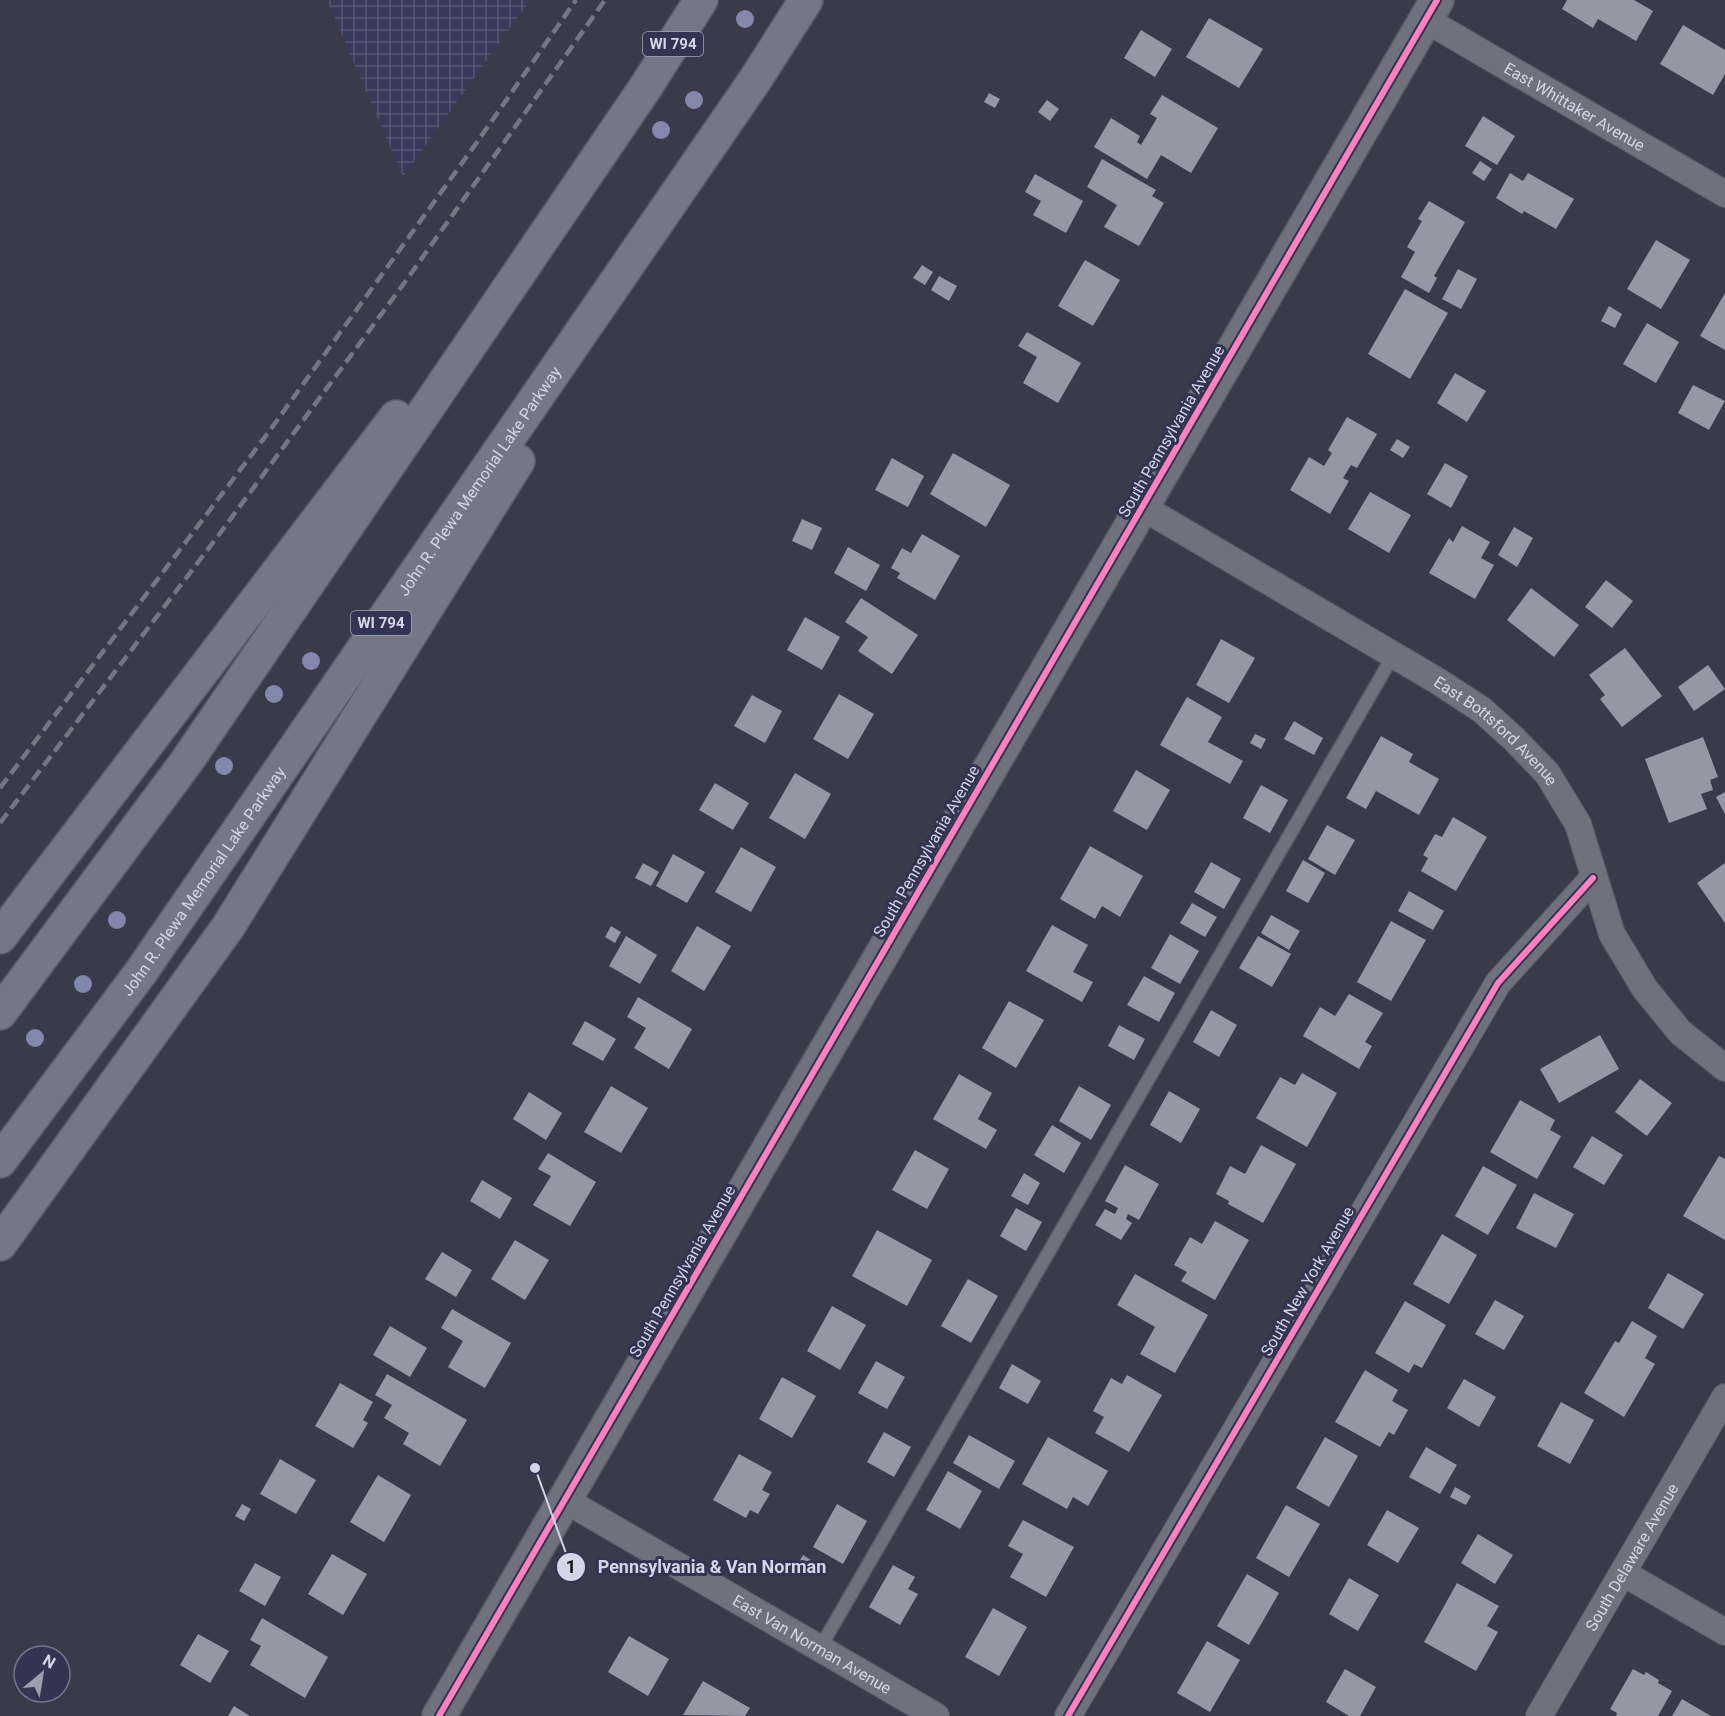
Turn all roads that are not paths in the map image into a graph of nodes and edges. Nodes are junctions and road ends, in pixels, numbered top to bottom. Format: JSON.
{"nodes":[{"id":1,"x":701,"y":0,"type":"edge"},
{"id":2,"x":806,"y":0,"type":"edge"},
{"id":3,"x":1432,"y":10,"type":"edge"},
{"id":4,"x":755,"y":80,"type":"junction"},
{"id":5,"x":645,"y":88,"type":"junction"},
{"id":6,"x":1725,"y":194,"type":"edge"},
{"id":7,"x":1142,"y":507,"type":"junction"},
{"id":8,"x":1394,"y":654,"type":"junction"},
{"id":9,"x":1593,"y":878,"type":"junction"},
{"id":10,"x":0,"y":937,"type":"edge"},
{"id":11,"x":0,"y":1013,"type":"edge"},
{"id":12,"x":1725,"y":1068,"type":"edge"},
{"id":13,"x":0,"y":1161,"type":"edge"},
{"id":14,"x":0,"y":1244,"type":"edge"},
{"id":15,"x":1725,"y":1397,"type":"edge"},
{"id":16,"x":565,"y":1500,"type":"junction"},
{"id":17,"x":1623,"y":1573,"type":"junction"},
{"id":18,"x":1725,"y":1632,"type":"edge"},
{"id":19,"x":820,"y":1648,"type":"junction"},
{"id":20,"x":439,"y":1716,"type":"edge"},
{"id":21,"x":936,"y":1716,"type":"edge"},
{"id":22,"x":1068,"y":1716,"type":"edge"},
{"id":23,"x":1539,"y":1716,"type":"edge"}],
"edges":[{"from":1,"to":5,"type":"main road","number":"WI 794"},
{"from":2,"to":4,"type":"main road","name":"John R. Plewa Memorial Lake Parkway","number":"WI 794"},
{"from":3,"to":6,"type":"street","name":"East Whittaker Avenue"},
{"from":3,"to":7,"type":"street","name":"South Pennsylvania Avenue"},
{"from":4,"to":13,"type":"main road","name":"John R. Plewa Memorial Lake Parkway","number":"WI 794"},
{"from":4,"to":14,"type":"main road"},
{"from":5,"to":10,"type":"main road"},
{"from":5,"to":11,"type":"main road","number":"WI 794"},
{"from":7,"to":8,"type":"street","name":"East Bottsford Avenue"},
{"from":7,"to":16,"type":"street","name":"South Pennsylvania Avenue"},
{"from":8,"to":9,"type":"street","name":"East Bottsford Avenue"},
{"from":8,"to":19,"type":"lane"},
{"from":9,"to":12,"type":"street","name":"East Bottsford Avenue"},
{"from":9,"to":22,"type":"street","name":"South New York Avenue"},
{"from":15,"to":17,"type":"street","name":"South Delaware Avenue"},
{"from":16,"to":19,"type":"street","name":"East Van Norman Avenue"},
{"from":16,"to":20,"type":"street","name":"South Pennsylvania Avenue"},
{"from":17,"to":18,"type":"street"},
{"from":17,"to":23,"type":"street","name":"South Delaware Avenue"},
{"from":19,"to":21,"type":"street","name":"East Van Norman Avenue"}]}
